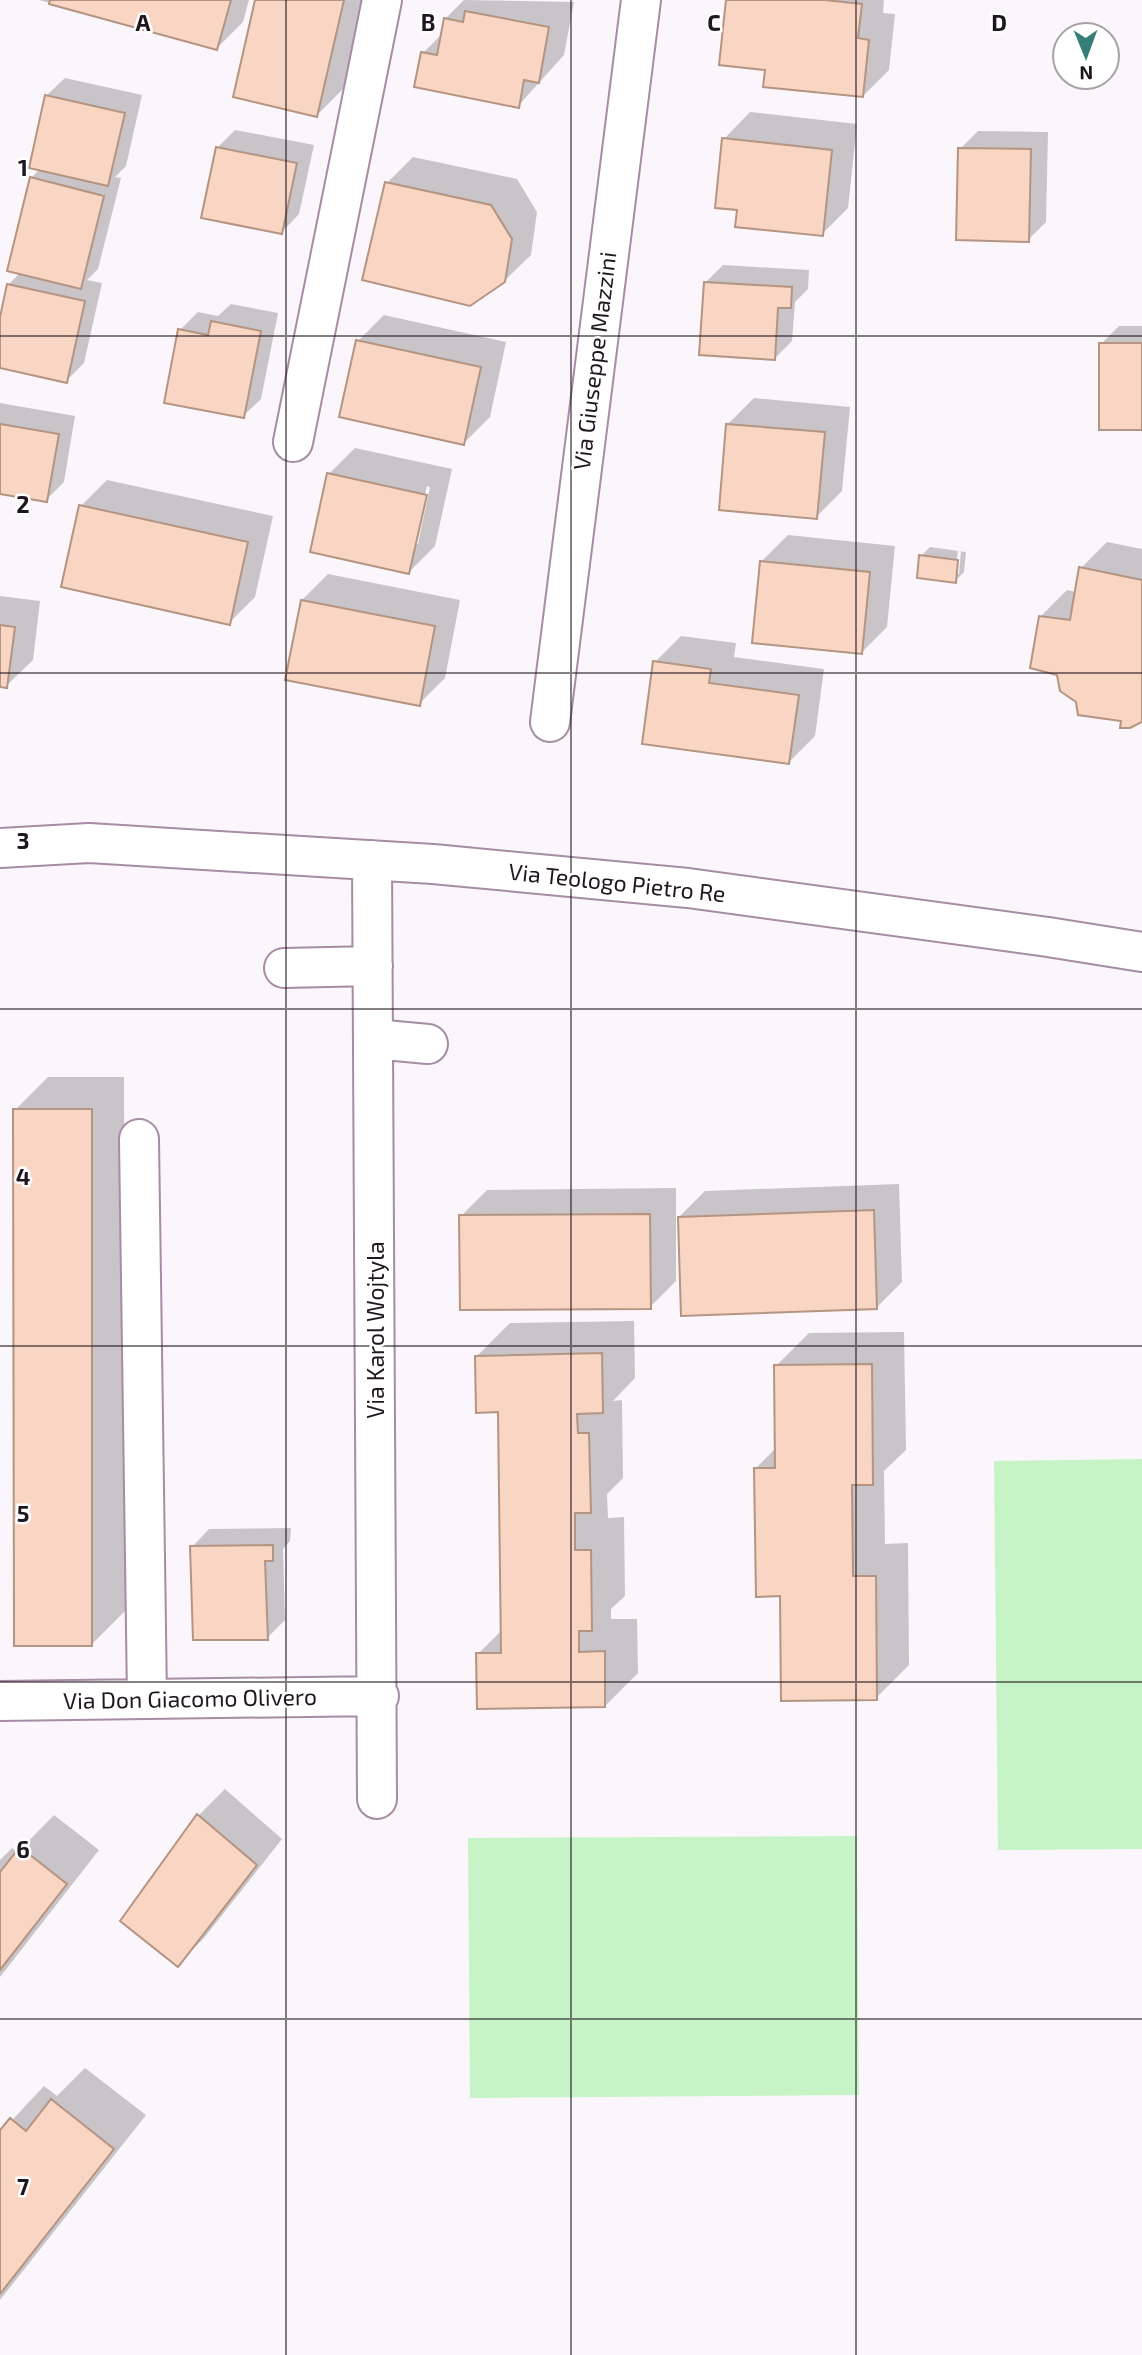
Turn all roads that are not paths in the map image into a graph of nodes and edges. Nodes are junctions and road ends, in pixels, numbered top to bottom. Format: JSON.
{"nodes":[{"id":1,"x":382,"y":0,"type":"edge"},
{"id":2,"x":641,"y":0,"type":"edge"},
{"id":3,"x":293,"y":442,"type":"dead end"},
{"id":4,"x":550,"y":722,"type":"dead end"},
{"id":5,"x":0,"y":825,"type":"edge"},
{"id":6,"x":89,"y":843,"type":"junction"},
{"id":7,"x":0,"y":848,"type":"edge"},
{"id":8,"x":372,"y":860,"type":"junction"},
{"id":9,"x":1142,"y":952,"type":"edge"},
{"id":10,"x":373,"y":966,"type":"junction"},
{"id":11,"x":284,"y":968,"type":"dead end"},
{"id":12,"x":374,"y":1039,"type":"junction"},
{"id":13,"x":428,"y":1044,"type":"dead end"},
{"id":14,"x":139,"y":1139,"type":"dead end"},
{"id":15,"x":379,"y":1696,"type":"junction"},
{"id":16,"x":147,"y":1699,"type":"junction"},
{"id":17,"x":0,"y":1701,"type":"edge"},
{"id":18,"x":377,"y":1799,"type":"dead end"}],
"edges":[{"from":1,"to":3,"type":"street"},
{"from":2,"to":4,"type":"street","name":"Via Giuseppe Mazzini"},
{"from":5,"to":6,"type":"street","name":"Via Teologo Pietro Re"},
{"from":6,"to":7,"type":"street","name":"Via Teologo Pietro Re"},
{"from":6,"to":8,"type":"street","name":"Via Teologo Pietro Re"},
{"from":8,"to":9,"type":"street","name":"Via Teologo Pietro Re"},
{"from":8,"to":10,"type":"street","name":"Via Karol Wojtyla"},
{"from":10,"to":11,"type":"street"},
{"from":10,"to":12,"type":"street","name":"Via Karol Wojtyla"},
{"from":12,"to":13,"type":"street"},
{"from":12,"to":15,"type":"street","name":"Via Karol Wojtyla"},
{"from":14,"to":16,"type":"street"},
{"from":15,"to":16,"type":"street","name":"Via Don Giacomo Olivero"},
{"from":15,"to":18,"type":"street","name":"Via Karol Wojtyla"},
{"from":16,"to":17,"type":"street","name":"Via Don Giacomo Olivero"}]}
